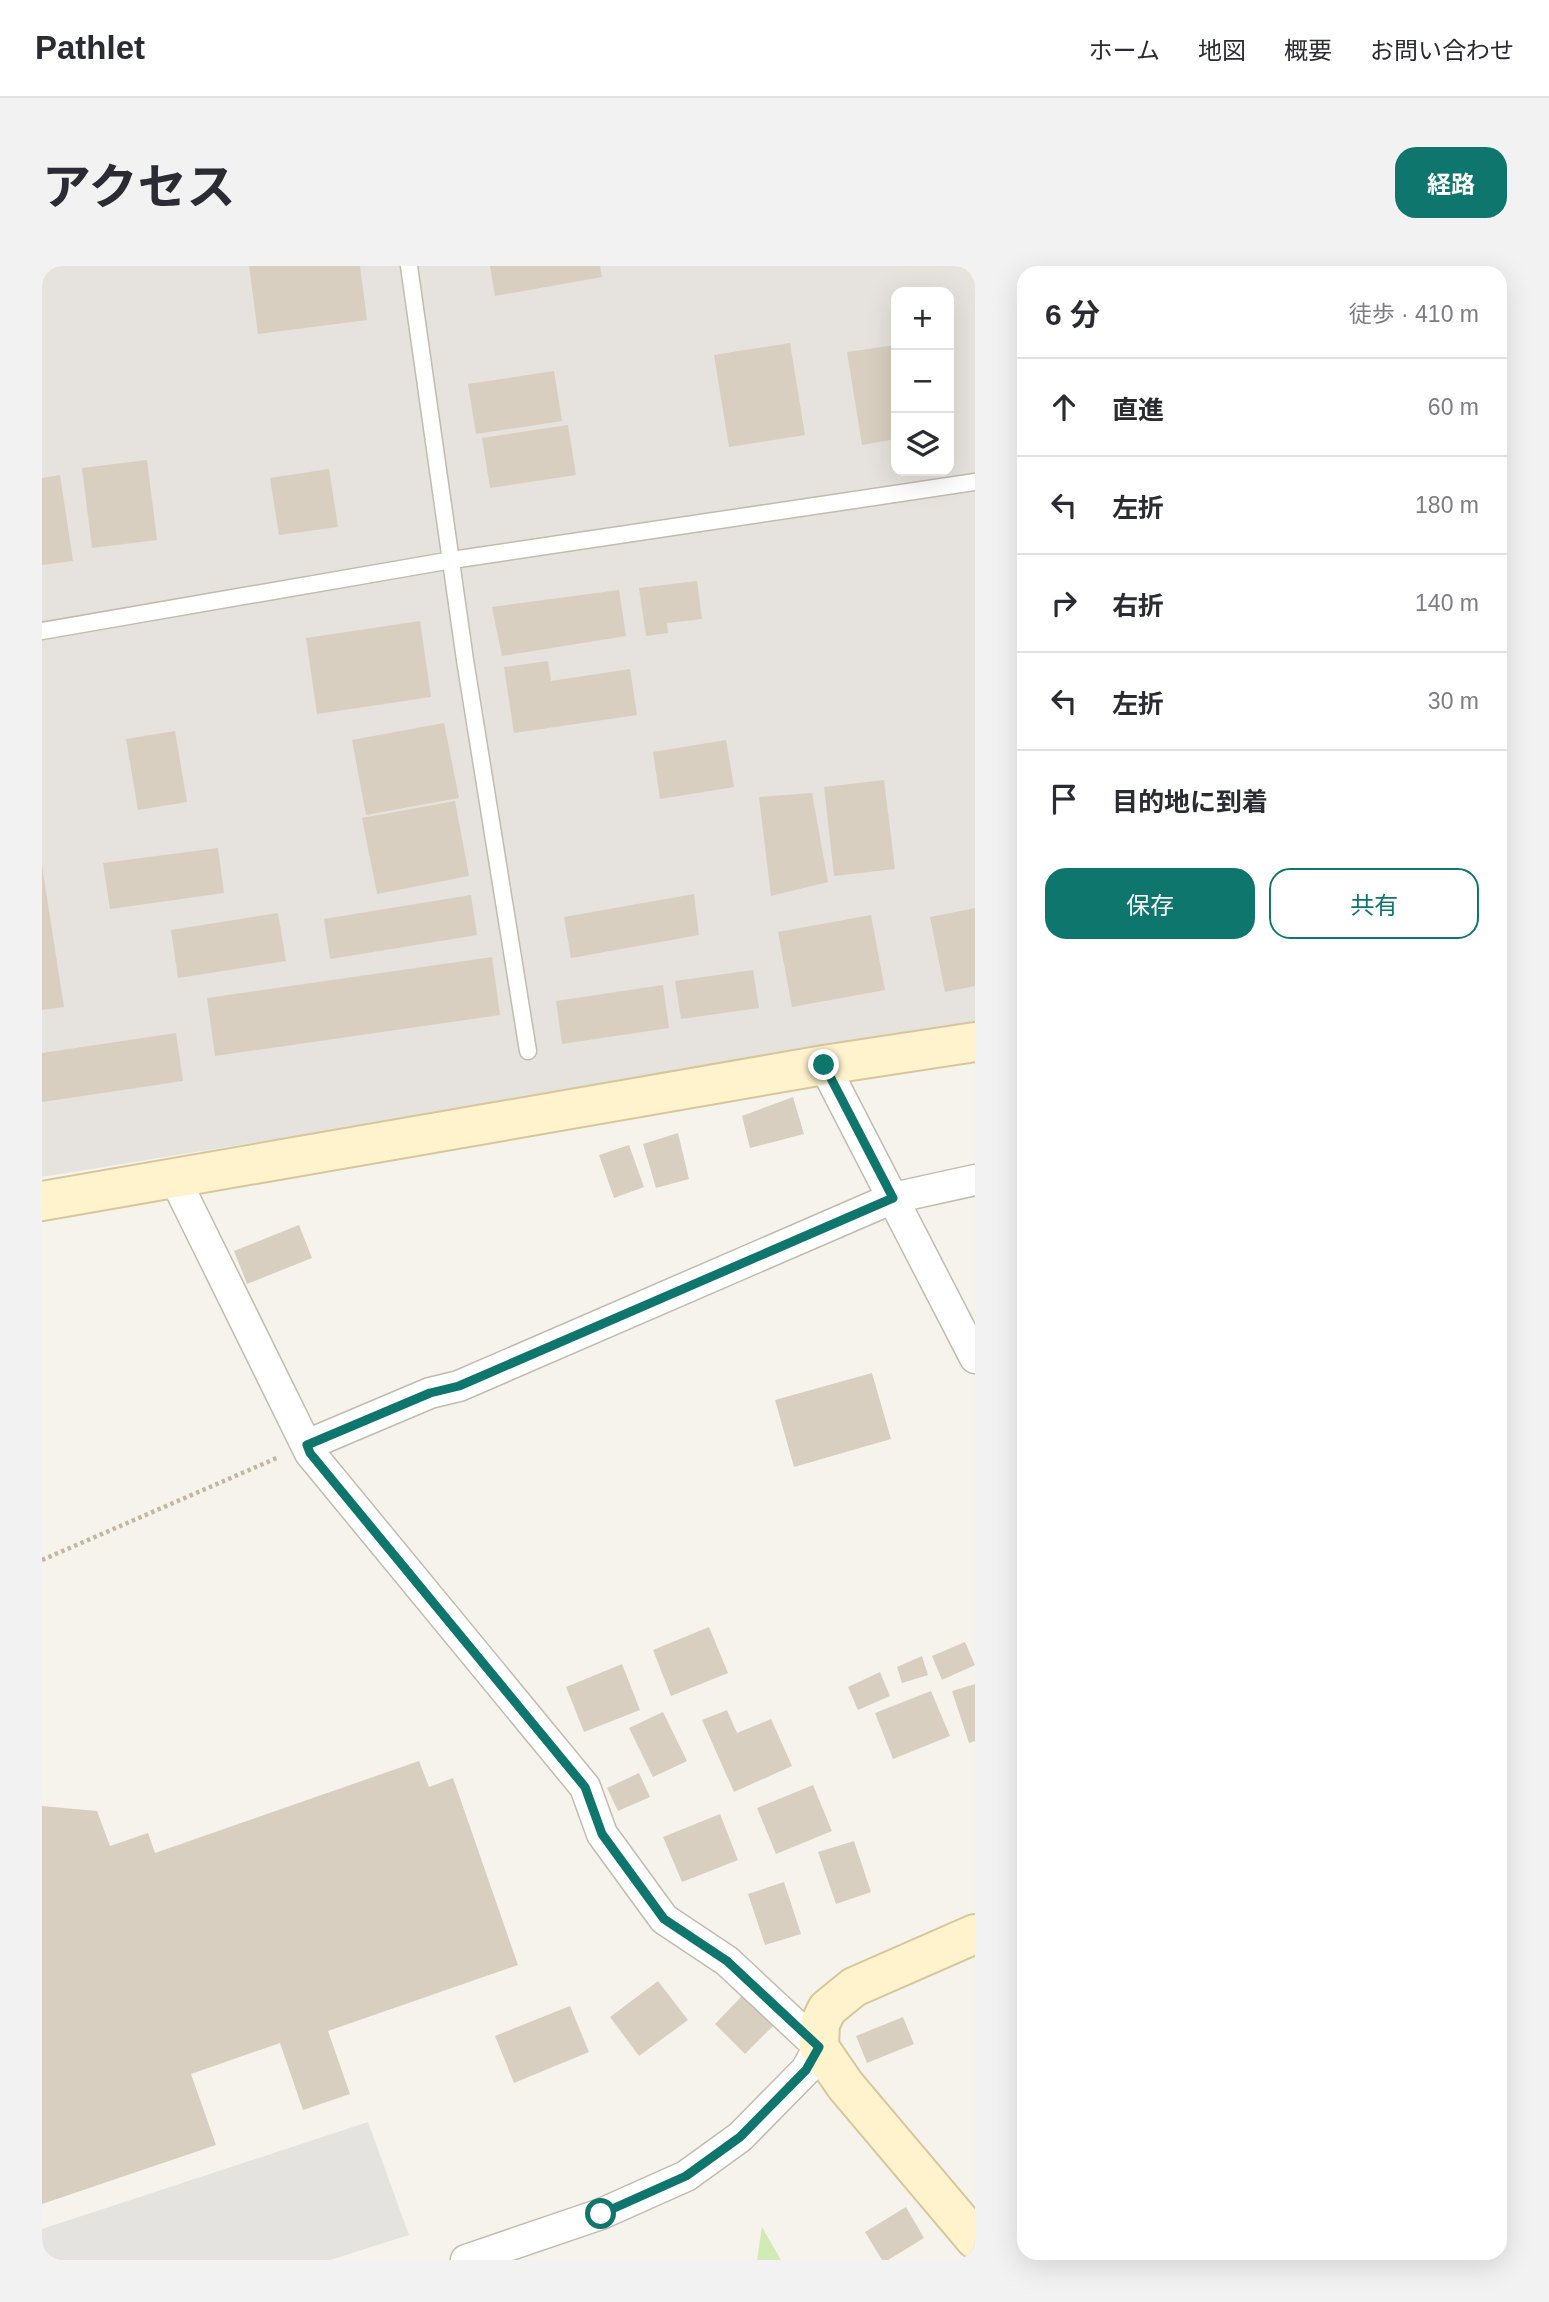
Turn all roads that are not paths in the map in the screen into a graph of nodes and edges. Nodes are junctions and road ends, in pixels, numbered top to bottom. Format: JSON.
{"nodes":[{"id":1,"x":409,"y":266,"type":"edge"},
{"id":2,"x":975,"y":482,"type":"edge"},
{"id":3,"x":452,"y":560,"type":"junction"},
{"id":4,"x":42,"y":631,"type":"edge"},
{"id":5,"x":975,"y":1042,"type":"edge"},
{"id":6,"x":528,"y":1051,"type":"dead end"},
{"id":7,"x":824,"y":1065,"type":"junction"},
{"id":8,"x":174,"y":1177,"type":"junction"},
{"id":9,"x":975,"y":1180,"type":"edge"},
{"id":10,"x":893,"y":1198,"type":"junction"},
{"id":11,"x":42,"y":1201,"type":"edge"},
{"id":12,"x":975,"y":1358,"type":"edge"},
{"id":13,"x":307,"y":1445,"type":"junction"},
{"id":14,"x":975,"y":1934,"type":"edge"},
{"id":15,"x":819,"y":2047,"type":"junction"},
{"id":16,"x":975,"y":2239,"type":"edge"},
{"id":17,"x":466,"y":2260,"type":"edge"}],
"edges":[{"from":1,"to":3,"type":"lane"},
{"from":2,"to":3,"type":"lane"},
{"from":3,"to":4,"type":"lane"},
{"from":3,"to":6,"type":"lane"},
{"from":5,"to":7,"type":"street"},
{"from":7,"to":8,"type":"street"},
{"from":7,"to":10,"type":"street"},
{"from":8,"to":11,"type":"street"},
{"from":8,"to":13,"type":"street"},
{"from":9,"to":10,"type":"street"},
{"from":10,"to":12,"type":"street"},
{"from":10,"to":13,"type":"street"},
{"from":13,"to":15,"type":"street"},
{"from":14,"to":15,"type":"street"},
{"from":15,"to":16,"type":"street"},
{"from":15,"to":17,"type":"street"}]}
